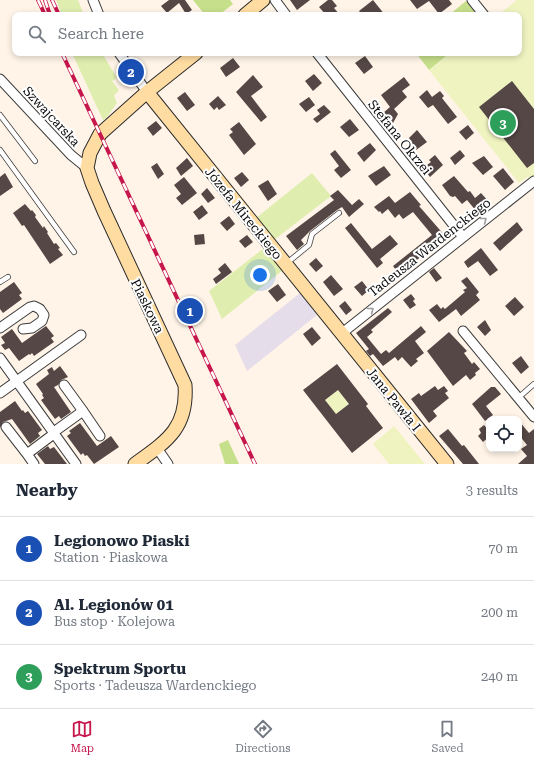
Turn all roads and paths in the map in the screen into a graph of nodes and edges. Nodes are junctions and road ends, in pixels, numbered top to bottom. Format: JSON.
{"nodes":[{"id":1,"x":93,"y":0,"type":"edge"},
{"id":2,"x":263,"y":0,"type":"edge"},
{"id":3,"x":275,"y":0,"type":"edge"},
{"id":4,"x":472,"y":0,"type":"edge"},
{"id":5,"x":98,"y":12,"type":"edge"},
{"id":6,"x":249,"y":12,"type":"edge"},
{"id":7,"x":284,"y":12,"type":"edge"},
{"id":8,"x":482,"y":12,"type":"edge"},
{"id":9,"x":121,"y":56,"type":"edge"},
{"id":10,"x":192,"y":56,"type":"edge"},
{"id":11,"x":319,"y":56,"type":"edge"},
{"id":12,"x":0,"y":79,"type":"edge"},
{"id":13,"x":147,"y":92,"type":"junction"},
{"id":14,"x":0,"y":115,"type":"edge"},
{"id":15,"x":0,"y":150,"type":"edge"},
{"id":16,"x":35,"y":161,"type":"dead end"},
{"id":17,"x":87,"y":168,"type":"junction"},
{"id":18,"x":534,"y":181,"type":"edge"},
{"id":19,"x":339,"y":213,"type":"dead end"},
{"id":20,"x":463,"y":237,"type":"junction"},
{"id":21,"x":74,"y":252,"type":"dead end"},
{"id":22,"x":285,"y":264,"type":"junction"},
{"id":23,"x":8,"y":277,"type":"dead end"},
{"id":24,"x":0,"y":282,"type":"edge"},
{"id":25,"x":0,"y":328,"type":"edge"},
{"id":26,"x":23,"y":329,"type":"dead end"},
{"id":27,"x":463,"y":331,"type":"dead end"},
{"id":28,"x":341,"y":334,"type":"junction"},
{"id":29,"x":80,"y":335,"type":"dead end"},
{"id":30,"x":0,"y":358,"type":"edge"},
{"id":31,"x":17,"y":381,"type":"junction"},
{"id":32,"x":534,"y":384,"type":"edge"},
{"id":33,"x":64,"y":385,"type":"dead end"},
{"id":34,"x":0,"y":393,"type":"edge"},
{"id":35,"x":518,"y":398,"type":"junction"},
{"id":36,"x":83,"y":411,"type":"junction"},
{"id":37,"x":534,"y":417,"type":"edge"},
{"id":38,"x":6,"y":427,"type":"dead end"},
{"id":39,"x":58,"y":429,"type":"dead end"},
{"id":40,"x":51,"y":436,"type":"dead end"},
{"id":41,"x":100,"y":436,"type":"dead end"},
{"id":42,"x":157,"y":448,"type":"junction"},
{"id":43,"x":26,"y":454,"type":"junction"},
{"id":44,"x":34,"y":464,"type":"edge"},
{"id":45,"x":76,"y":464,"type":"edge"},
{"id":46,"x":135,"y":464,"type":"edge"},
{"id":47,"x":168,"y":464,"type":"edge"},
{"id":48,"x":446,"y":464,"type":"edge"}],
"edges":[{"from":1,"to":5,"type":"street"},
{"from":2,"to":6,"type":"street"},
{"from":3,"to":7,"type":"street"},
{"from":4,"to":8,"type":"street"},
{"from":9,"to":13,"type":"street"},
{"from":10,"to":13,"type":"street"},
{"from":11,"to":20,"type":"street","name":"Stefana Okrzei"},
{"from":12,"to":17,"type":"street","name":"Szwajcarska"},
{"from":13,"to":17,"type":"street"},
{"from":13,"to":22,"type":"street","name":"Józefa Mireckiego"},
{"from":14,"to":16,"type":"lane"},
{"from":15,"to":21,"type":"lane"},
{"from":17,"to":42,"type":"street","name":"Piaskowa"},
{"from":20,"to":18,"type":"street","name":"Tadeusza Wardenckiego","one_way":true},
{"from":19,"to":22,"type":"lane"},
{"from":28,"to":20,"type":"street","name":"Tadeusza Wardenckiego","one_way":true},
{"from":22,"to":28,"type":"street","name":"Józefa Mireckiego"},
{"from":23,"to":24,"type":"lane"},
{"from":25,"to":26,"type":"street"},
{"from":27,"to":35,"type":"street"},
{"from":28,"to":48,"type":"street","name":"Jana Pawła I"},
{"from":29,"to":31,"type":"street"},
{"from":30,"to":31,"type":"street"},
{"from":31,"to":34,"type":"street"},
{"from":31,"to":45,"type":"street"},
{"from":32,"to":35,"type":"lane"},
{"from":33,"to":36,"type":"street"},
{"from":35,"to":37,"type":"street"},
{"from":36,"to":39,"type":"street"},
{"from":36,"to":41,"type":"street"},
{"from":38,"to":43,"type":"street"},
{"from":40,"to":43,"type":"street"},
{"from":42,"to":46,"type":"street","name":"Piaskowa"},
{"from":42,"to":47,"type":"street"},
{"from":43,"to":44,"type":"street"}]}
